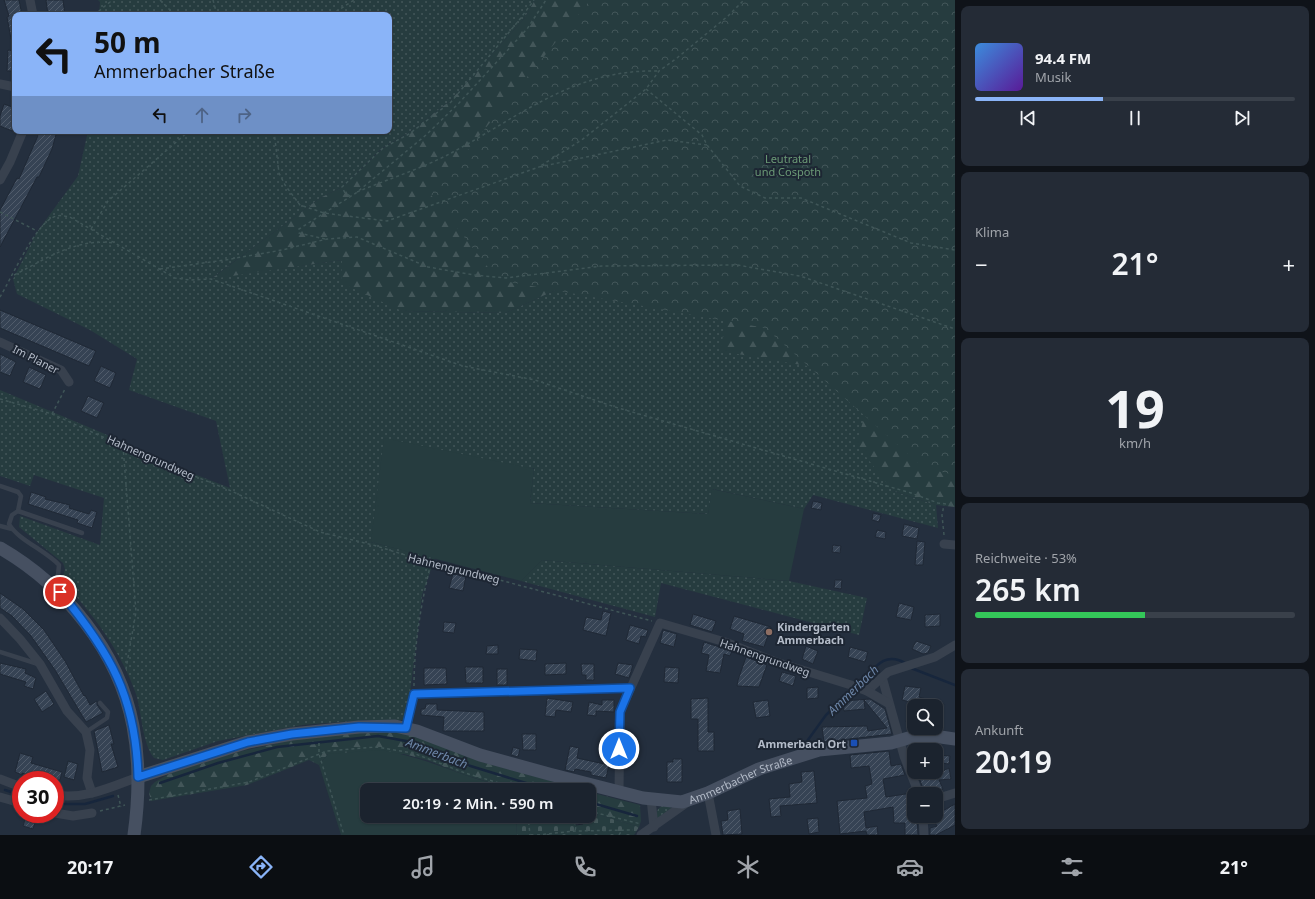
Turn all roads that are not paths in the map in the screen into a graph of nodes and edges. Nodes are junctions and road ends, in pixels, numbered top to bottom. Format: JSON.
{"nodes":[{"id":1,"x":30,"y":0,"type":"edge"},
{"id":2,"x":32,"y":12,"type":"edge"},
{"id":3,"x":0,"y":84,"type":"edge"},
{"id":4,"x":12,"y":86,"type":"edge"},
{"id":5,"x":22,"y":134,"type":"edge"},
{"id":6,"x":0,"y":180,"type":"edge"},
{"id":7,"x":0,"y":342,"type":"edge"},
{"id":8,"x":69,"y":382,"type":"dead end"},
{"id":9,"x":0,"y":486,"type":"edge"},
{"id":10,"x":18,"y":511,"type":"junction"},
{"id":11,"x":0,"y":526,"type":"edge"},
{"id":12,"x":12,"y":529,"type":"junction"},
{"id":13,"x":82,"y":533,"type":"dead end"},
{"id":14,"x":944,"y":544,"type":"road end"},
{"id":15,"x":955,"y":545,"type":"edge"},
{"id":16,"x":0,"y":548,"type":"edge"},
{"id":17,"x":52,"y":586,"type":"junction"},
{"id":18,"x":0,"y":618,"type":"edge"},
{"id":19,"x":955,"y":645,"type":"edge"},
{"id":20,"x":951,"y":651,"type":"edge"},
{"id":21,"x":0,"y":652,"type":"edge"},
{"id":22,"x":40,"y":664,"type":"junction"},
{"id":23,"x":882,"y":677,"type":"junction"},
{"id":24,"x":630,"y":688,"type":"junction"},
{"id":25,"x":864,"y":690,"type":"junction"},
{"id":26,"x":100,"y":703,"type":"dead end"},
{"id":27,"x":888,"y":703,"type":"junction"},
{"id":28,"x":406,"y":728,"type":"junction"},
{"id":29,"x":86,"y":732,"type":"junction"},
{"id":30,"x":955,"y":739,"type":"edge"},
{"id":31,"x":901,"y":741,"type":"junction"},
{"id":32,"x":138,"y":777,"type":"junction"},
{"id":33,"x":0,"y":779,"type":"edge"},
{"id":34,"x":12,"y":784,"type":"edge"},
{"id":35,"x":916,"y":787,"type":"edge"},
{"id":36,"x":619,"y":792,"type":"junction"},
{"id":37,"x":92,"y":793,"type":"junction"},
{"id":38,"x":708,"y":793,"type":"junction"},
{"id":39,"x":955,"y":793,"type":"edge"},
{"id":40,"x":64,"y":796,"type":"edge"},
{"id":41,"x":0,"y":797,"type":"edge"},
{"id":42,"x":943,"y":797,"type":"edge"},
{"id":43,"x":651,"y":799,"type":"junction"},
{"id":44,"x":12,"y":800,"type":"edge"},
{"id":45,"x":691,"y":800,"type":"junction"},
{"id":46,"x":92,"y":813,"type":"road end"},
{"id":47,"x":64,"y":814,"type":"edge"},
{"id":48,"x":923,"y":823,"type":"edge"},
{"id":49,"x":653,"y":828,"type":"junction"},
{"id":50,"x":134,"y":835,"type":"edge"},
{"id":51,"x":641,"y":835,"type":"edge"},
{"id":52,"x":716,"y":835,"type":"edge"},
{"id":53,"x":924,"y":835,"type":"edge"}],
"edges":[{"from":1,"to":2,"type":"street"},
{"from":3,"to":4,"type":"street"},
{"from":5,"to":6,"type":"street"},
{"from":7,"to":8,"type":"street","name":"Im Planer"},
{"from":9,"to":10,"type":"lane"},
{"from":10,"to":12,"type":"lane"},
{"from":10,"to":13,"type":"lane"},
{"from":11,"to":12,"type":"lane"},
{"from":12,"to":17,"type":"lane"},
{"from":14,"to":15,"type":"street"},
{"from":16,"to":17,"type":"main road"},
{"from":17,"to":32,"type":"main road"},
{"from":18,"to":22,"type":"street"},
{"from":19,"to":20,"type":"street"},
{"from":20,"to":23,"type":"street"},
{"from":21,"to":22,"type":"lane"},
{"from":22,"to":29,"type":"street"},
{"from":23,"to":25,"type":"street"},
{"from":23,"to":27,"type":"street"},
{"from":24,"to":25,"type":"street","name":"Hahnengrundweg"},
{"from":24,"to":28,"type":"street"},
{"from":24,"to":36,"type":"street"},
{"from":25,"to":27,"type":"street","name":"Hahnengrundweg"},
{"from":26,"to":29,"type":"lane"},
{"from":27,"to":31,"type":"street"},
{"from":28,"to":32,"type":"main road","name":"Ammerbacher Straße"},
{"from":28,"to":36,"type":"main road","name":"Ammerbacher Straße"},
{"from":29,"to":37,"type":"street"},
{"from":30,"to":31,"type":"main road","name":"Ammerbacher Straße"},
{"from":31,"to":35,"type":"street"},
{"from":31,"to":38,"type":"main road","name":"Ammerbacher Straße"},
{"from":32,"to":37,"type":"street","name":"Ammerbacher Straße"},
{"from":32,"to":50,"type":"main road"},
{"from":33,"to":34,"type":"street"},
{"from":36,"to":43,"type":"main road","name":"Ammerbacher Straße"},
{"from":37,"to":40,"type":"street","name":"Ammerbacher Straße"},
{"from":38,"to":45,"type":"main road","name":"Ammerbacher Straße"},
{"from":38,"to":52,"type":"street"},
{"from":39,"to":42,"type":"street"},
{"from":41,"to":44,"type":"street"},
{"from":43,"to":45,"type":"main road","name":"Ammerbacher Straße"},
{"from":43,"to":49,"type":"street"},
{"from":45,"to":49,"type":"street"},
{"from":46,"to":47,"type":"street"},
{"from":48,"to":53,"type":"street"},
{"from":49,"to":51,"type":"street"}]}
